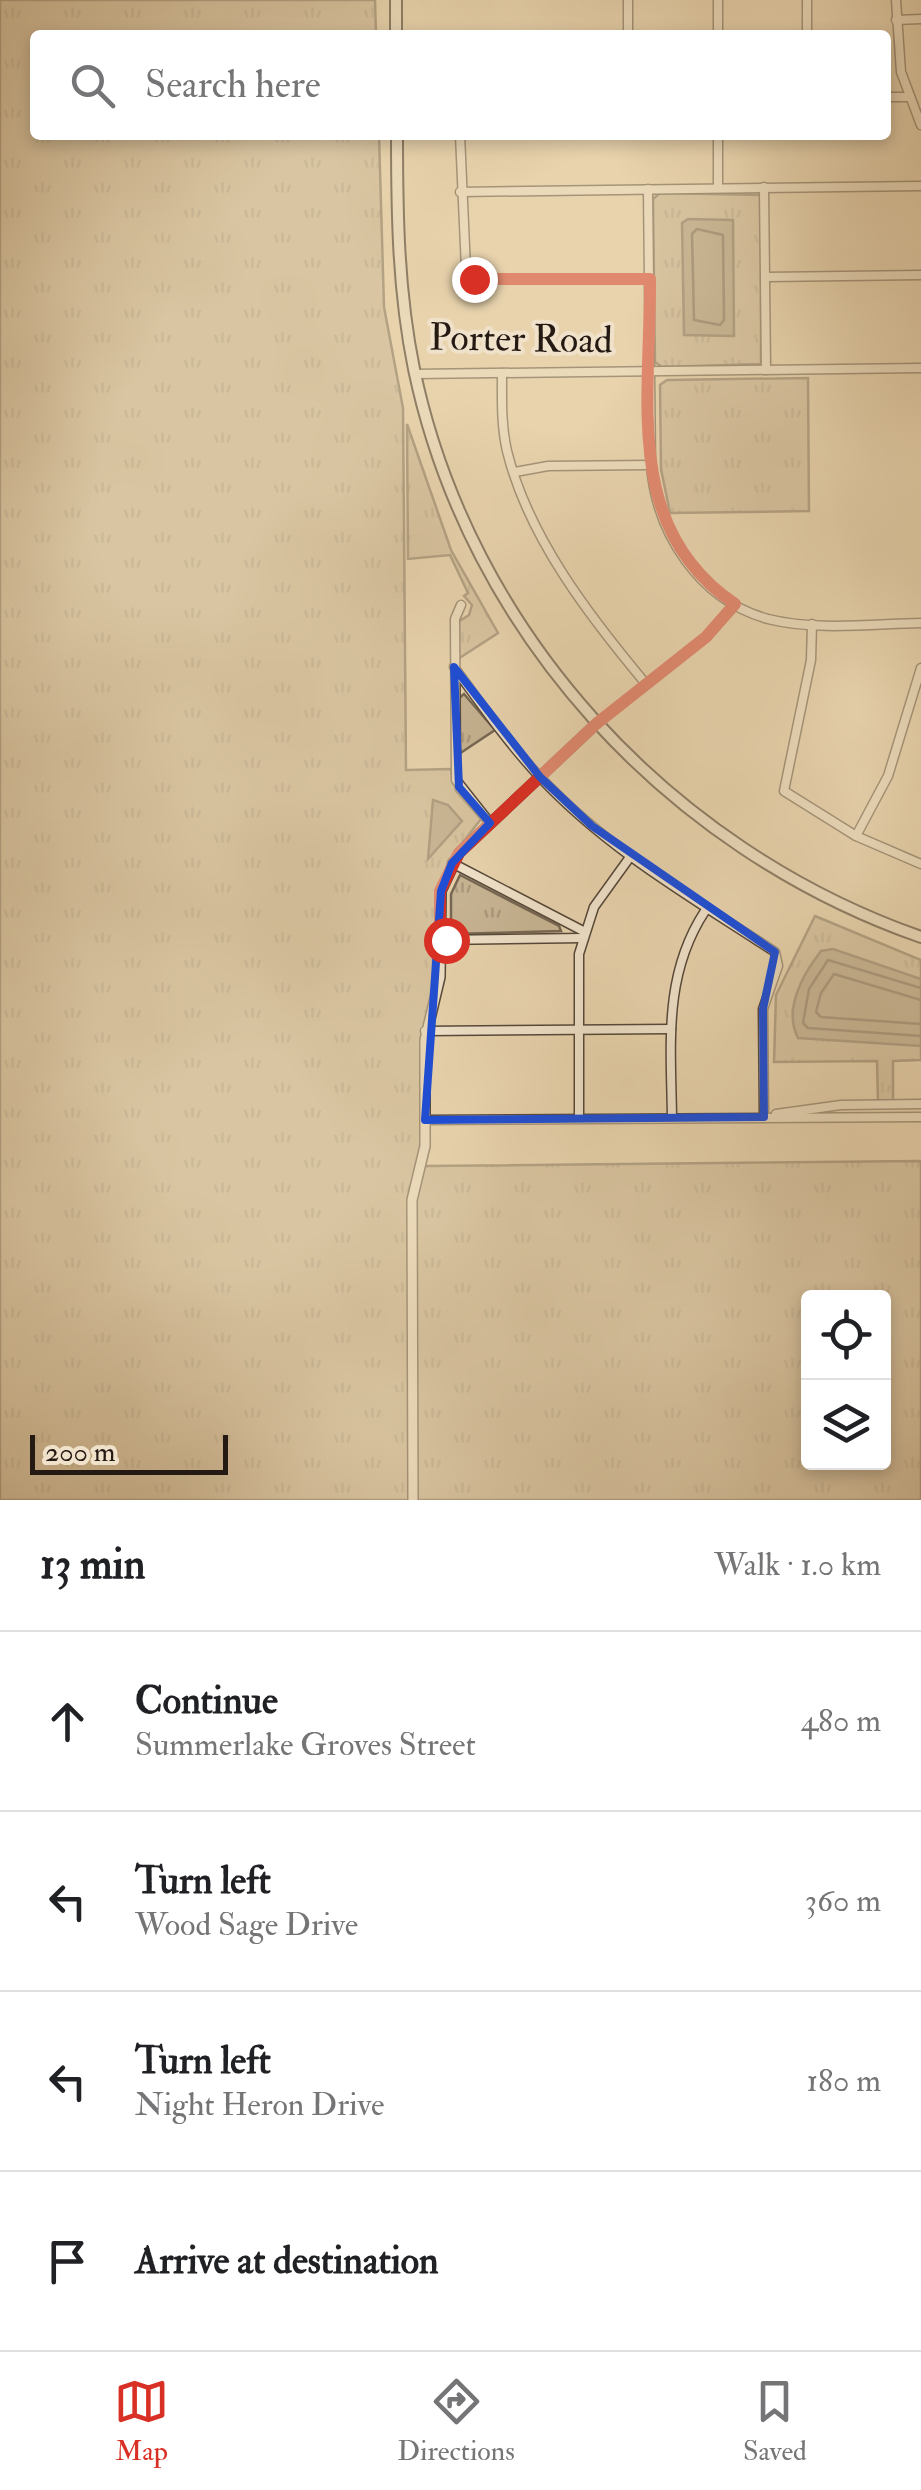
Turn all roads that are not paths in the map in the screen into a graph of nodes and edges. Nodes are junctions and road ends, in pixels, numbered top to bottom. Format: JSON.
{"nodes":[{"id":1,"x":396,"y":0,"type":"edge"},
{"id":2,"x":628,"y":0,"type":"edge"},
{"id":3,"x":718,"y":0,"type":"edge"},
{"id":4,"x":807,"y":0,"type":"edge"},
{"id":5,"x":896,"y":0,"type":"edge"},
{"id":6,"x":896,"y":20,"type":"junction"},
{"id":7,"x":921,"y":20,"type":"edge"},
{"id":8,"x":396,"y":30,"type":"edge"},
{"id":9,"x":628,"y":30,"type":"edge"},
{"id":10,"x":718,"y":30,"type":"edge"},
{"id":11,"x":807,"y":30,"type":"edge"},
{"id":12,"x":891,"y":97,"type":"edge"},
{"id":13,"x":910,"y":97,"type":"junction"},
{"id":14,"x":921,"y":125,"type":"edge"},
{"id":15,"x":396,"y":140,"type":"edge"},
{"id":16,"x":460,"y":140,"type":"edge"},
{"id":17,"x":718,"y":140,"type":"edge"},
{"id":18,"x":921,"y":186,"type":"edge"},
{"id":19,"x":718,"y":188,"type":"junction"},
{"id":20,"x":764,"y":188,"type":"junction"},
{"id":21,"x":648,"y":189,"type":"junction"},
{"id":22,"x":460,"y":192,"type":"junction"},
{"id":23,"x":921,"y":275,"type":"edge"},
{"id":24,"x":767,"y":277,"type":"junction"},
{"id":25,"x":650,"y":279,"type":"junction"},
{"id":26,"x":921,"y":368,"type":"edge"},
{"id":27,"x":766,"y":370,"type":"junction"},
{"id":28,"x":650,"y":371,"type":"junction"},
{"id":29,"x":502,"y":373,"type":"junction"},
{"id":30,"x":415,"y":374,"type":"junction"},
{"id":31,"x":651,"y":464,"type":"junction"},
{"id":32,"x":515,"y":472,"type":"junction"},
{"id":33,"x":735,"y":604,"type":"junction"},
{"id":34,"x":461,"y":605,"type":"dead end"},
{"id":35,"x":921,"y":623,"type":"edge"},
{"id":36,"x":812,"y":624,"type":"junction"},
{"id":37,"x":454,"y":668,"type":"junction"},
{"id":38,"x":921,"y":668,"type":"edge"},
{"id":39,"x":646,"y":684,"type":"junction"},
{"id":40,"x":596,"y":724,"type":"junction"},
{"id":41,"x":540,"y":777,"type":"junction"},
{"id":42,"x":490,"y":823,"type":"junction"},
{"id":43,"x":856,"y":836,"type":"junction"},
{"id":44,"x":630,"y":857,"type":"junction"},
{"id":45,"x":452,"y":863,"type":"junction"},
{"id":46,"x":921,"y":864,"type":"edge"},
{"id":47,"x":705,"y":911,"type":"junction"},
{"id":48,"x":584,"y":935,"type":"junction"},
{"id":49,"x":921,"y":937,"type":"edge"},
{"id":50,"x":440,"y":940,"type":"junction"},
{"id":51,"x":671,"y":1029,"type":"junction"},
{"id":52,"x":578,"y":1030,"type":"junction"},
{"id":53,"x":425,"y":1031,"type":"junction"},
{"id":54,"x":921,"y":1104,"type":"edge"},
{"id":55,"x":764,"y":1117,"type":"junction"},
{"id":56,"x":921,"y":1117,"type":"edge"},
{"id":57,"x":579,"y":1118,"type":"junction"},
{"id":58,"x":672,"y":1118,"type":"junction"},
{"id":59,"x":425,"y":1120,"type":"junction"},
{"id":60,"x":413,"y":1500,"type":"edge"}],
"edges":[{"from":1,"to":8,"type":"main road"},
{"from":2,"to":9,"type":"street"},
{"from":3,"to":10,"type":"street"},
{"from":4,"to":11,"type":"street"},
{"from":5,"to":6,"type":"street"},
{"from":6,"to":7,"type":"street"},
{"from":6,"to":13,"type":"street"},
{"from":12,"to":13,"type":"street"},
{"from":13,"to":14,"type":"street"},
{"from":15,"to":30,"type":"main road","name":"Porter Road"},
{"from":16,"to":22,"type":"street"},
{"from":17,"to":19,"type":"street"},
{"from":18,"to":20,"type":"street"},
{"from":19,"to":20,"type":"street"},
{"from":19,"to":21,"type":"street"},
{"from":20,"to":24,"type":"street"},
{"from":21,"to":22,"type":"street"},
{"from":21,"to":25,"type":"street"},
{"from":22,"to":25,"type":"street"},
{"from":23,"to":24,"type":"street"},
{"from":24,"to":27,"type":"street"},
{"from":25,"to":28,"type":"street"},
{"from":26,"to":27,"type":"street","name":"Porter Road"},
{"from":27,"to":28,"type":"street","name":"Porter Road"},
{"from":28,"to":29,"type":"street","name":"Porter Road"},
{"from":28,"to":31,"type":"street"},
{"from":29,"to":30,"type":"street","name":"Porter Road"},
{"from":29,"to":32,"type":"street"},
{"from":30,"to":40,"type":"main road"},
{"from":31,"to":32,"type":"street"},
{"from":31,"to":33,"type":"street"},
{"from":32,"to":39,"type":"street"},
{"from":33,"to":36,"type":"street"},
{"from":33,"to":39,"type":"street"},
{"from":34,"to":37,"type":"street"},
{"from":35,"to":36,"type":"street"},
{"from":36,"to":43,"type":"street"},
{"from":37,"to":41,"type":"street"},
{"from":37,"to":42,"type":"street"},
{"from":38,"to":43,"type":"street"},
{"from":39,"to":40,"type":"street"},
{"from":40,"to":41,"type":"street"},
{"from":40,"to":49,"type":"main road"},
{"from":41,"to":42,"type":"street"},
{"from":41,"to":44,"type":"street"},
{"from":42,"to":45,"type":"street"},
{"from":43,"to":46,"type":"street"},
{"from":44,"to":47,"type":"street"},
{"from":44,"to":48,"type":"street"},
{"from":45,"to":48,"type":"street"},
{"from":45,"to":50,"type":"street"},
{"from":47,"to":51,"type":"street"},
{"from":47,"to":55,"type":"street"},
{"from":48,"to":50,"type":"street"},
{"from":48,"to":52,"type":"street"},
{"from":50,"to":53,"type":"street"},
{"from":51,"to":52,"type":"street"},
{"from":51,"to":58,"type":"street"},
{"from":52,"to":53,"type":"street"},
{"from":52,"to":57,"type":"street"},
{"from":53,"to":59,"type":"street"},
{"from":54,"to":55,"type":"street"},
{"from":55,"to":56,"type":"street"},
{"from":55,"to":58,"type":"street"},
{"from":57,"to":58,"type":"street"},
{"from":57,"to":59,"type":"street"},
{"from":59,"to":60,"type":"street"}]}
